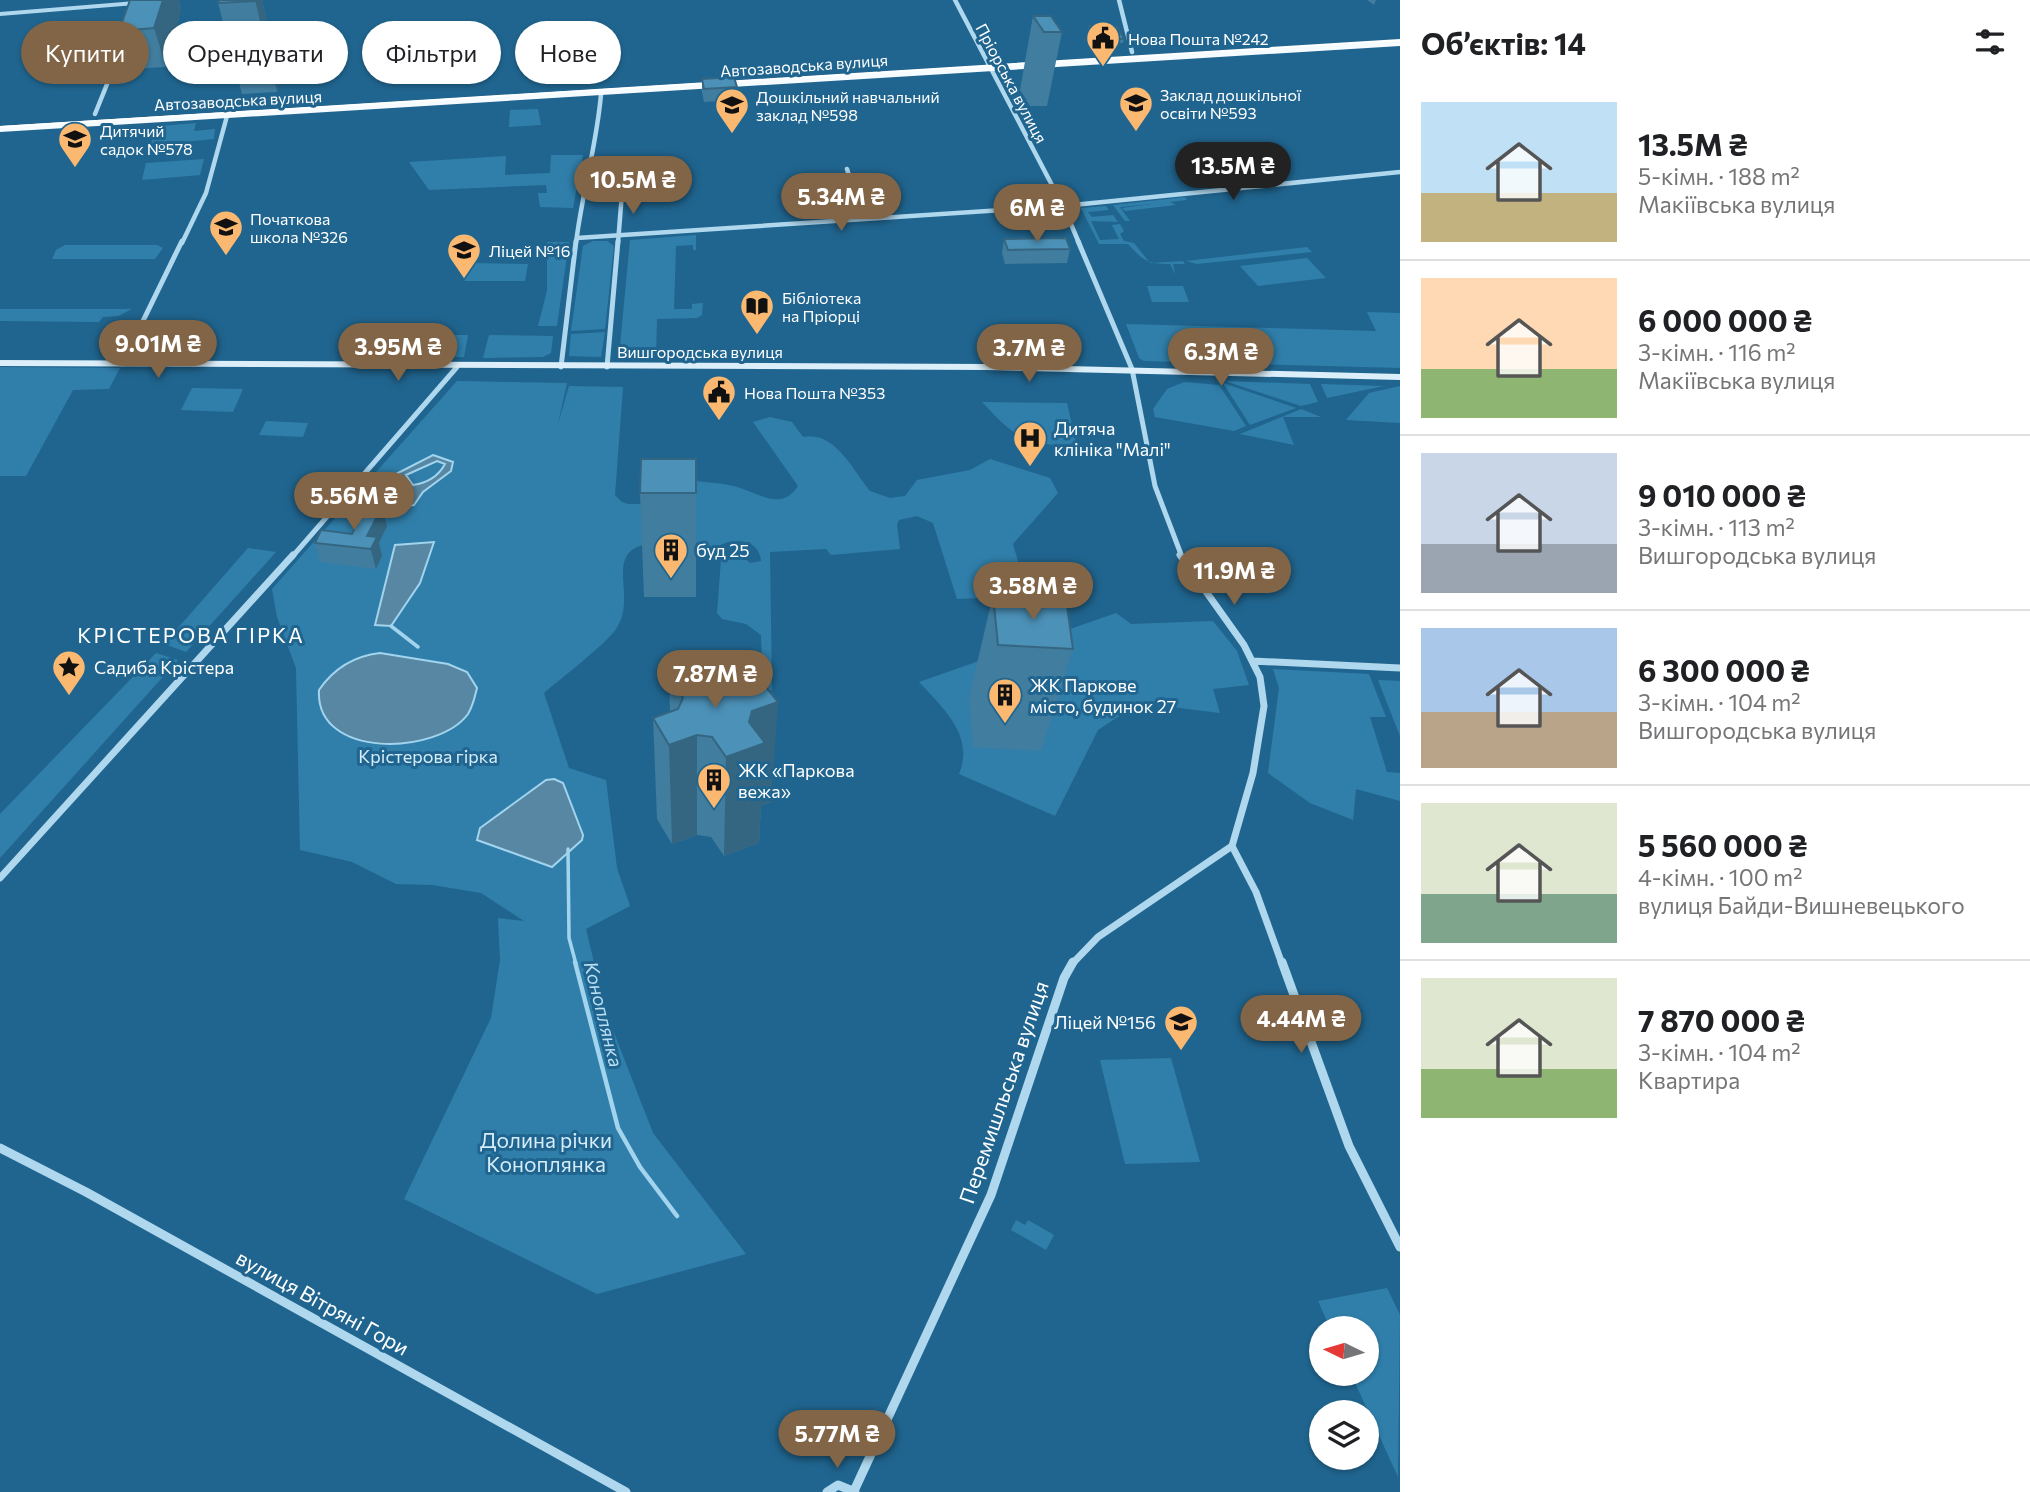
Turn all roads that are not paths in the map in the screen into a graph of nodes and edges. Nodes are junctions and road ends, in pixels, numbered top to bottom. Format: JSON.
{"nodes":[{"id":1,"x":172,"y":0,"type":"edge"},
{"id":2,"x":955,"y":0,"type":"edge"},
{"id":3,"x":1119,"y":0,"type":"edge"},
{"id":4,"x":0,"y":14,"type":"edge"},
{"id":5,"x":1400,"y":34,"type":"edge"},
{"id":6,"x":1400,"y":43,"type":"edge"},
{"id":7,"x":1132,"y":51,"type":"junction"},
{"id":8,"x":987,"y":64,"type":"junction"},
{"id":9,"x":107,"y":84,"type":"edge"},
{"id":10,"x":601,"y":94,"type":"junction"},
{"id":11,"x":95,"y":114,"type":"junction"},
{"id":12,"x":227,"y":116,"type":"junction"},
{"id":13,"x":0,"y":120,"type":"edge"},
{"id":14,"x":0,"y":129,"type":"edge"},
{"id":15,"x":847,"y":169,"type":"dead end"},
{"id":16,"x":1400,"y":172,"type":"edge"},
{"id":17,"x":622,"y":193,"type":"dead end"},
{"id":18,"x":1063,"y":206,"type":"junction"},
{"id":19,"x":862,"y":218,"type":"junction"},
{"id":20,"x":618,"y":235,"type":"junction"},
{"id":21,"x":577,"y":238,"type":"junction"},
{"id":22,"x":0,"y":363,"type":"edge"},
{"id":23,"x":121,"y":364,"type":"junction"},
{"id":24,"x":457,"y":367,"type":"junction"},
{"id":25,"x":561,"y":367,"type":"junction"},
{"id":26,"x":607,"y":367,"type":"junction"},
{"id":27,"x":1132,"y":369,"type":"junction"},
{"id":28,"x":1400,"y":377,"type":"edge"},
{"id":29,"x":1253,"y":661,"type":"junction"},
{"id":30,"x":1400,"y":668,"type":"edge"},
{"id":31,"x":1231,"y":846,"type":"junction"},
{"id":32,"x":0,"y":878,"type":"edge"},
{"id":33,"x":0,"y":1148,"type":"edge"},
{"id":34,"x":1400,"y":1247,"type":"edge"},
{"id":35,"x":854,"y":1491,"type":"edge"},
{"id":36,"x":626,"y":1492,"type":"edge"},
{"id":37,"x":827,"y":1492,"type":"edge"}],
"edges":[{"from":1,"to":4,"type":"street"},
{"from":2,"to":8,"type":"street","name":"Пріорська вулиця"},
{"from":3,"to":7,"type":"street"},
{"from":5,"to":7,"type":"main road","name":"Автозаводська вулиця"},
{"from":6,"to":8,"type":"main road","name":"Автозаводська вулиця"},
{"from":7,"to":8,"type":"main road","name":"Автозаводська вулиця"},
{"from":8,"to":10,"type":"main road","name":"Автозаводська вулиця"},
{"from":8,"to":11,"type":"main road","name":"Автозаводська вулиця"},
{"from":8,"to":18,"type":"street","name":"Пріорська вулиця"},
{"from":9,"to":11,"type":"street"},
{"from":10,"to":12,"type":"main road","name":"Автозаводська вулиця"},
{"from":10,"to":21,"type":"street"},
{"from":11,"to":13,"type":"main road","name":"Автозаводська вулиця"},
{"from":12,"to":14,"type":"main road","name":"Автозаводська вулиця"},
{"from":12,"to":23,"type":"street"},
{"from":15,"to":19,"type":"street"},
{"from":16,"to":18,"type":"street"},
{"from":17,"to":20,"type":"street"},
{"from":18,"to":19,"type":"street"},
{"from":18,"to":27,"type":"street","name":"Пріорська вулиця"},
{"from":19,"to":20,"type":"street"},
{"from":20,"to":21,"type":"street"},
{"from":20,"to":26,"type":"street"},
{"from":21,"to":25,"type":"street"},
{"from":22,"to":23,"type":"main road","name":"Вишгородська вулиця"},
{"from":23,"to":24,"type":"main road","name":"Вишгородська вулиця"},
{"from":24,"to":25,"type":"main road","name":"Вишгородська вулиця"},
{"from":24,"to":32,"type":"street"},
{"from":25,"to":26,"type":"main road","name":"Вишгородська вулиця"},
{"from":26,"to":27,"type":"main road","name":"Вишгородська вулиця"},
{"from":27,"to":28,"type":"main road","name":"Вишгородська вулиця"},
{"from":27,"to":29,"type":"street","name":"Пріорська вулиця"},
{"from":29,"to":30,"type":"street"},
{"from":29,"to":31,"type":"street","name":"Пріорська вулиця"},
{"from":31,"to":34,"type":"street"},
{"from":31,"to":35,"type":"street","name":"Перемишльська вулиця"},
{"from":33,"to":36,"type":"street","name":"вулиця Вітряні Гори"},
{"from":35,"to":37,"type":"street","name":"Перемишльська вулиця"}]}
